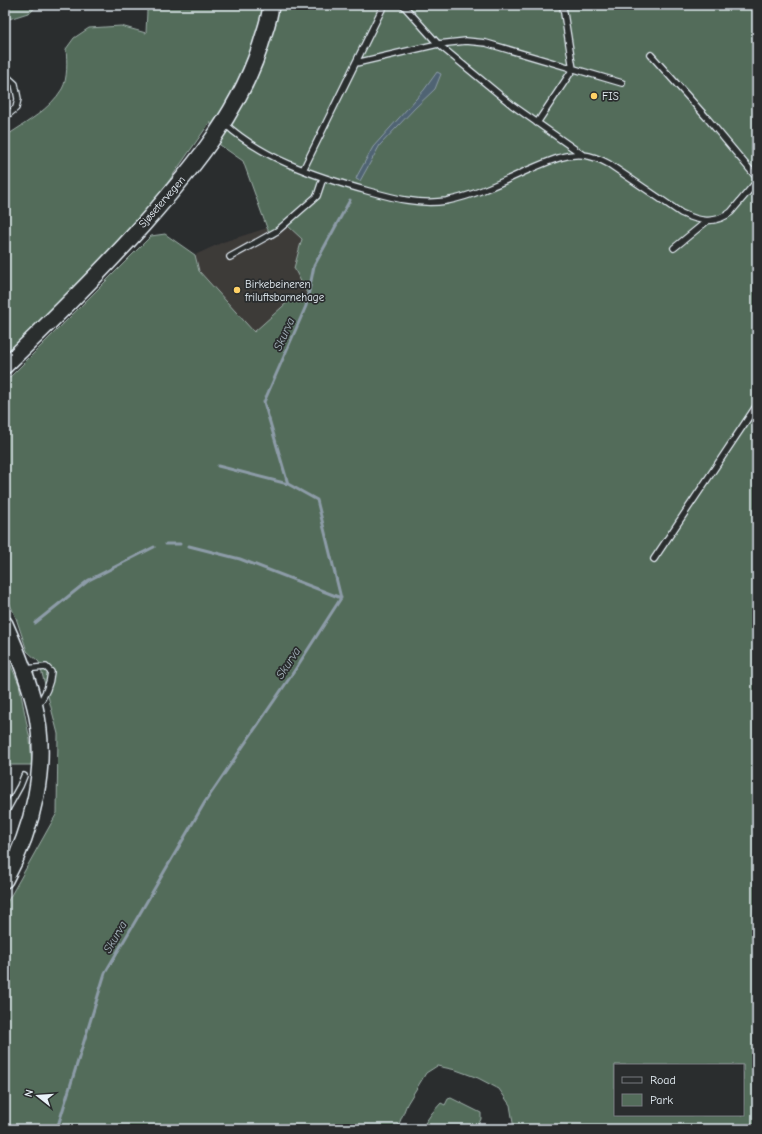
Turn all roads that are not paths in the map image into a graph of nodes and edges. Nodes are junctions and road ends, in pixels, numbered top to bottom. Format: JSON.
{"nodes":[{"id":1,"x":271,"y":5,"type":"edge"},
{"id":2,"x":384,"y":5,"type":"edge"},
{"id":3,"x":403,"y":5,"type":"edge"},
{"id":4,"x":562,"y":5,"type":"edge"},
{"id":5,"x":438,"y":44,"type":"junction"},
{"id":6,"x":651,"y":56,"type":"dead end"},
{"id":7,"x":356,"y":63,"type":"junction"},
{"id":8,"x":573,"y":69,"type":"junction"},
{"id":9,"x":5,"y":75,"type":"edge"},
{"id":10,"x":622,"y":84,"type":"dead end"},
{"id":11,"x":5,"y":117,"type":"edge"},
{"id":12,"x":223,"y":122,"type":"junction"},
{"id":13,"x":537,"y":123,"type":"junction"},
{"id":14,"x":583,"y":155,"type":"junction"},
{"id":15,"x":303,"y":170,"type":"junction"},
{"id":16,"x":323,"y":178,"type":"junction"},
{"id":17,"x":757,"y":178,"type":"edge"},
{"id":18,"x":757,"y":182,"type":"edge"},
{"id":19,"x":707,"y":221,"type":"junction"},
{"id":20,"x":674,"y":248,"type":"dead end"},
{"id":21,"x":230,"y":257,"type":"dead end"},
{"id":22,"x":5,"y":366,"type":"edge"},
{"id":23,"x":757,"y":405,"type":"edge"},
{"id":24,"x":654,"y":559,"type":"dead end"},
{"id":25,"x":5,"y":624,"type":"edge"},
{"id":26,"x":24,"y":669,"type":"junction"},
{"id":27,"x":35,"y":708,"type":"junction"},
{"id":28,"x":24,"y":776,"type":"dead end"},
{"id":29,"x":5,"y":812,"type":"edge"},
{"id":30,"x":5,"y":880,"type":"edge"}],
"edges":[{"from":1,"to":12,"type":"street","name":"Sjøsetervegen"},
{"from":2,"to":7,"type":"lane"},
{"from":3,"to":5,"type":"lane"},
{"from":4,"to":8,"type":"lane"},
{"from":5,"to":7,"type":"lane"},
{"from":5,"to":8,"type":"lane"},
{"from":5,"to":13,"type":"lane"},
{"from":6,"to":17,"type":"lane"},
{"from":7,"to":15,"type":"lane"},
{"from":8,"to":10,"type":"lane"},
{"from":8,"to":13,"type":"lane"},
{"from":9,"to":11,"type":"lane"},
{"from":12,"to":15,"type":"lane"},
{"from":12,"to":22,"type":"street","name":"Sjøsetervegen"},
{"from":13,"to":14,"type":"lane"},
{"from":14,"to":16,"type":"lane"},
{"from":14,"to":19,"type":"lane"},
{"from":15,"to":16,"type":"lane"},
{"from":16,"to":21,"type":"lane"},
{"from":18,"to":19,"type":"lane"},
{"from":19,"to":20,"type":"lane"},
{"from":23,"to":24,"type":"lane"},
{"from":25,"to":26,"type":"street"},
{"from":26,"to":27,"type":"street"},
{"from":26,"to":27,"type":"lane"},
{"from":27,"to":30,"type":"street"},
{"from":28,"to":29,"type":"lane"}]}
